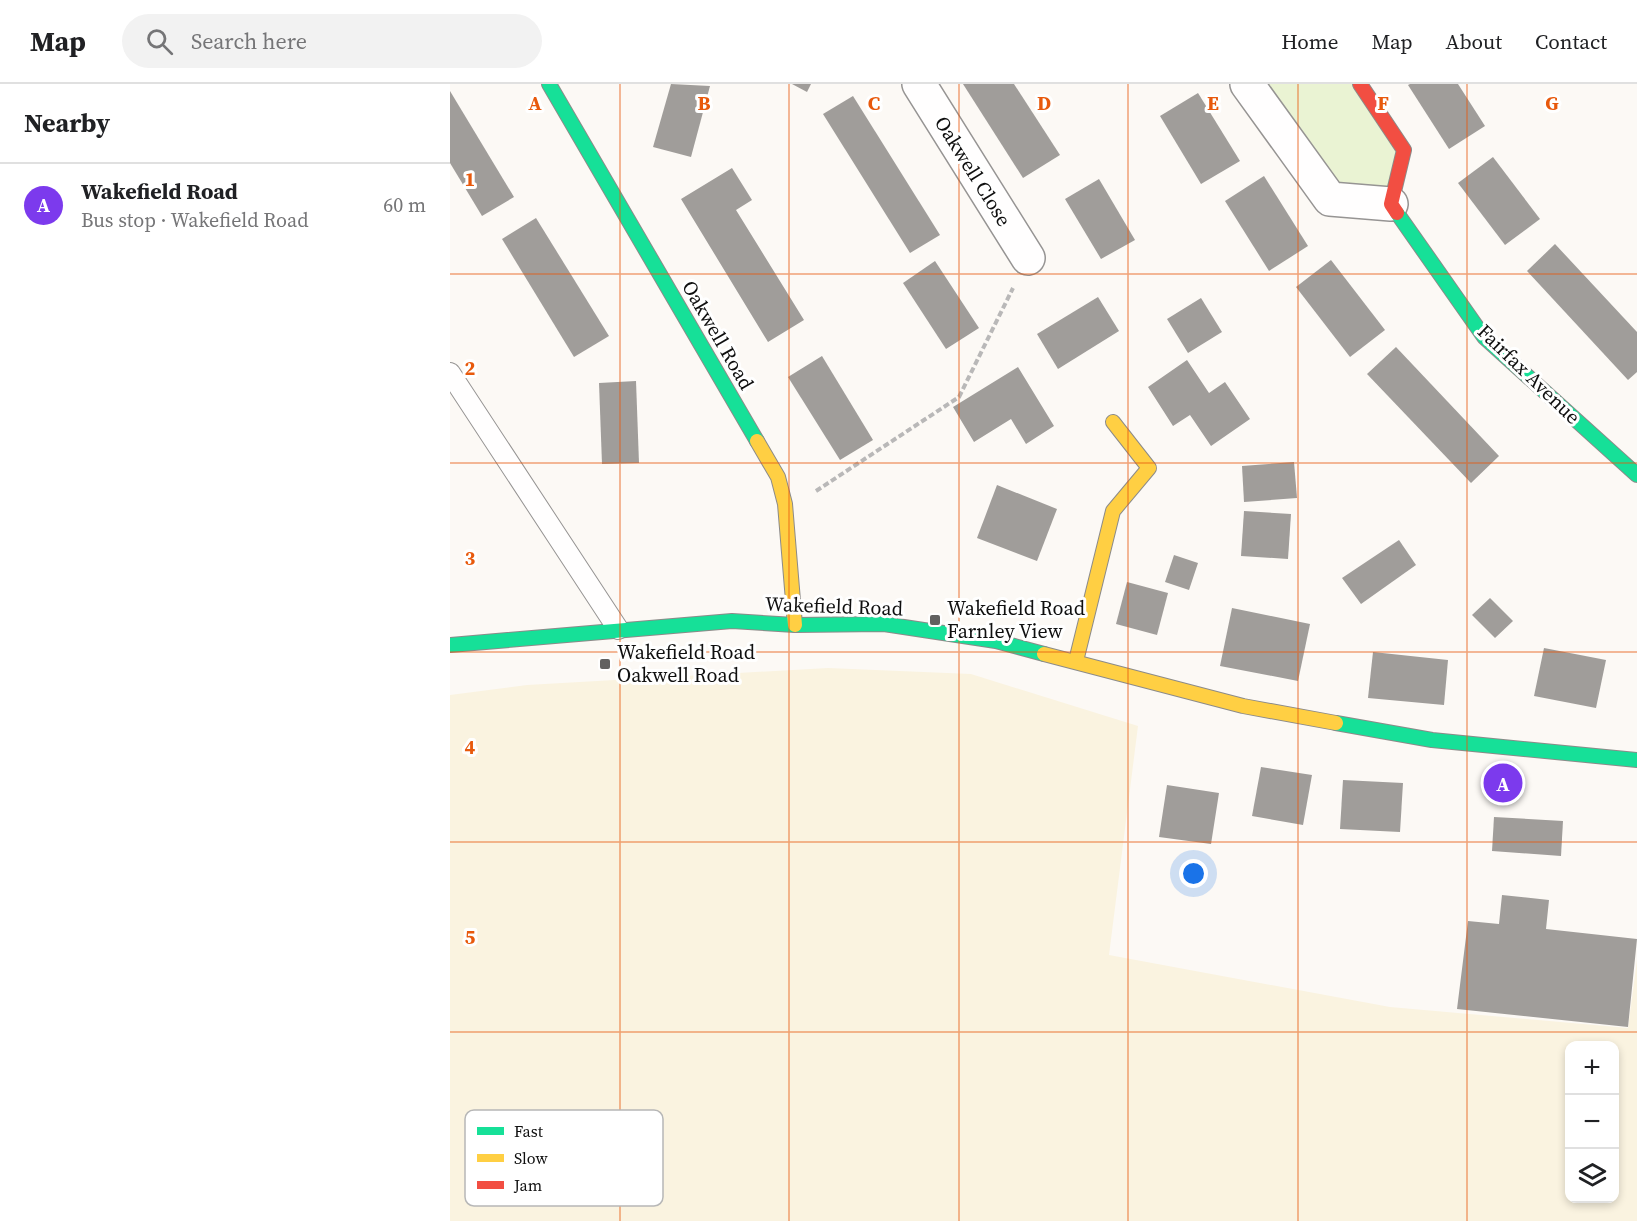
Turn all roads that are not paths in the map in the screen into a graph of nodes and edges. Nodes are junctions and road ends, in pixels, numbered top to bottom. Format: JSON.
{"nodes":[{"id":1,"x":549,"y":84,"type":"edge"},
{"id":2,"x":919,"y":84,"type":"edge"},
{"id":3,"x":1247,"y":84,"type":"edge"},
{"id":4,"x":1360,"y":84,"type":"edge"},
{"id":5,"x":1391,"y":204,"type":"junction"},
{"id":6,"x":1028,"y":258,"type":"road end"},
{"id":7,"x":450,"y":373,"type":"edge"},
{"id":8,"x":1113,"y":422,"type":"dead end"},
{"id":9,"x":1637,"y":475,"type":"edge"},
{"id":10,"x":795,"y":625,"type":"junction"},
{"id":11,"x":618,"y":628,"type":"junction"},
{"id":12,"x":450,"y":645,"type":"edge"},
{"id":13,"x":1076,"y":661,"type":"junction"},
{"id":14,"x":1637,"y":760,"type":"edge"}],
"edges":[{"from":1,"to":10,"type":"street","name":"Oakwell Road"},
{"from":2,"to":6,"type":"street","name":"Oakwell Close"},
{"from":3,"to":5,"type":"street"},
{"from":4,"to":5,"type":"street"},
{"from":5,"to":9,"type":"street","name":"Fairfax Avenue"},
{"from":7,"to":11,"type":"lane"},
{"from":8,"to":13,"type":"street"},
{"from":10,"to":11,"type":"street","name":"Wakefield Road"},
{"from":10,"to":13,"type":"street","name":"Wakefield Road"},
{"from":11,"to":12,"type":"street","name":"Wakefield Road"},
{"from":13,"to":14,"type":"street","name":"Wakefield Road"}]}
